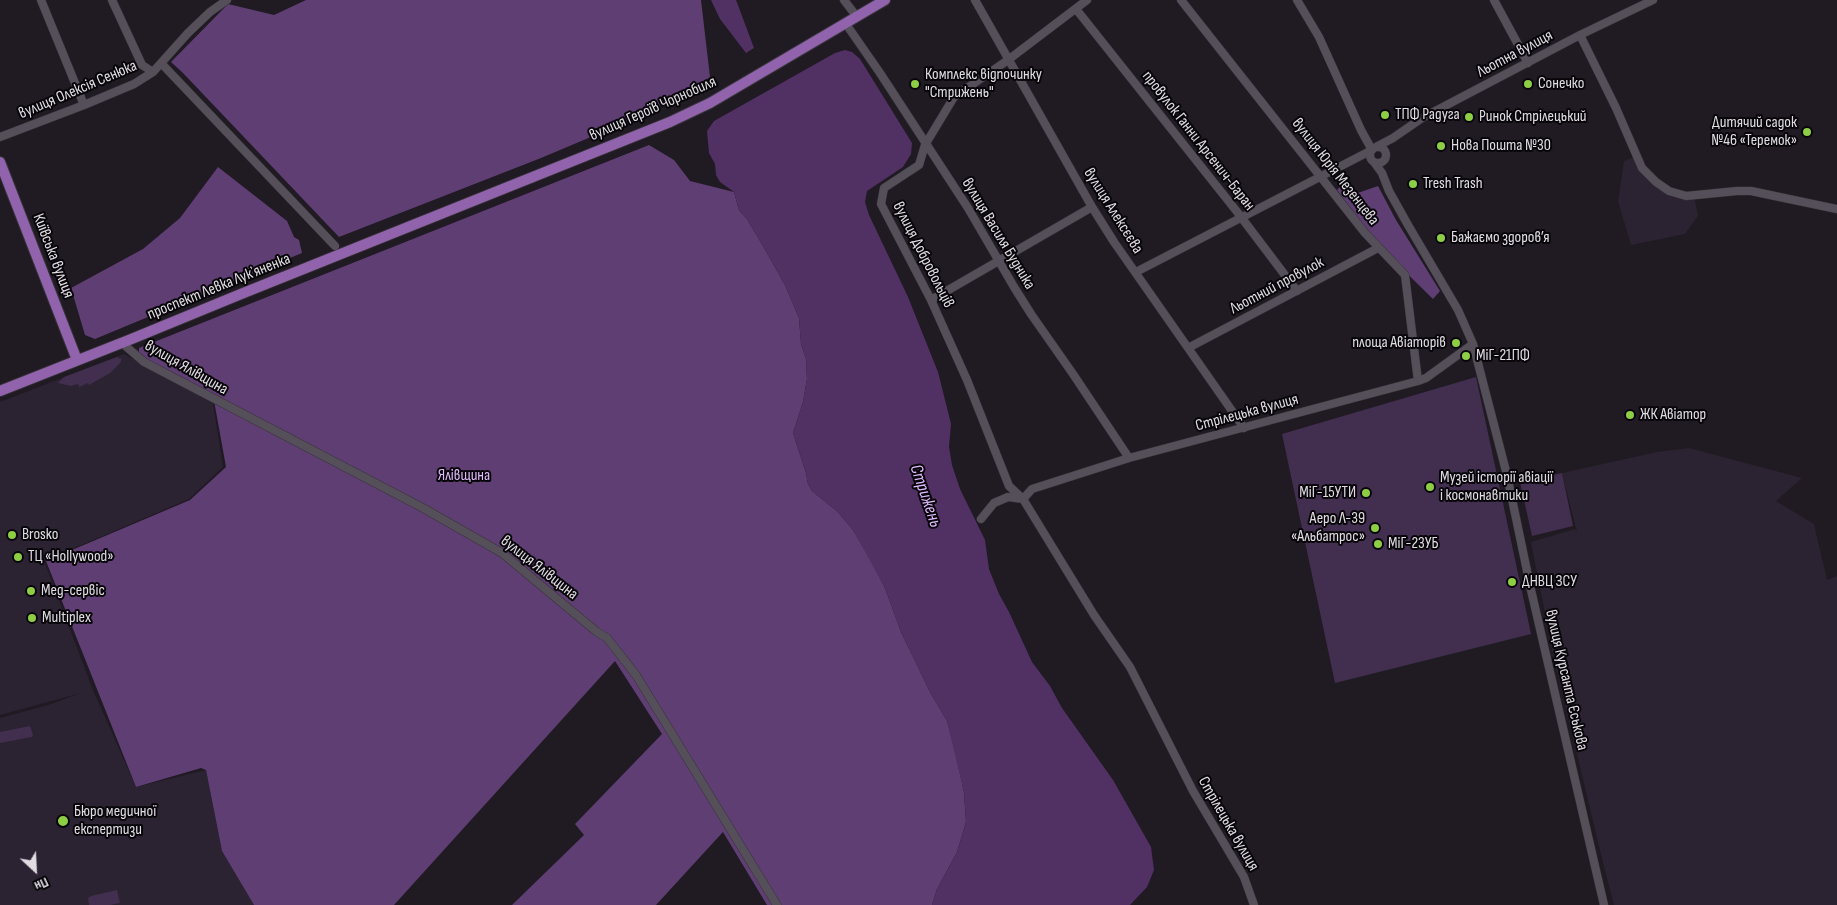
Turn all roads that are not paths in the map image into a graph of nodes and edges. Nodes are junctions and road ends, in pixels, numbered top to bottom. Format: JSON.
{"nodes":[{"id":1,"x":41,"y":0,"type":"edge"},
{"id":2,"x":112,"y":0,"type":"edge"},
{"id":3,"x":227,"y":0,"type":"edge"},
{"id":4,"x":844,"y":0,"type":"edge"},
{"id":5,"x":886,"y":0,"type":"edge"},
{"id":6,"x":975,"y":0,"type":"edge"},
{"id":7,"x":1087,"y":0,"type":"edge"},
{"id":8,"x":1181,"y":0,"type":"edge"},
{"id":9,"x":1297,"y":0,"type":"edge"},
{"id":10,"x":1494,"y":0,"type":"edge"},
{"id":11,"x":1653,"y":0,"type":"edge"},
{"id":12,"x":1076,"y":9,"type":"junction"},
{"id":13,"x":857,"y":17,"type":"junction"},
{"id":14,"x":846,"y":24,"type":"junction"},
{"id":15,"x":1580,"y":35,"type":"junction"},
{"id":16,"x":1008,"y":60,"type":"junction"},
{"id":17,"x":161,"y":63,"type":"junction"},
{"id":18,"x":1528,"y":63,"type":"junction"},
{"id":19,"x":153,"y":72,"type":"junction"},
{"id":20,"x":84,"y":106,"type":"junction"},
{"id":21,"x":0,"y":136,"type":"edge"},
{"id":22,"x":1394,"y":138,"type":"junction"},
{"id":23,"x":925,"y":145,"type":"junction"},
{"id":24,"x":1374,"y":148,"type":"junction"},
{"id":25,"x":1358,"y":157,"type":"junction"},
{"id":26,"x":1385,"y":157,"type":"junction"},
{"id":27,"x":1373,"y":161,"type":"junction"},
{"id":28,"x":0,"y":162,"type":"edge"},
{"id":29,"x":1382,"y":173,"type":"junction"},
{"id":30,"x":1321,"y":175,"type":"junction"},
{"id":31,"x":1092,"y":207,"type":"junction"},
{"id":32,"x":450,"y":210,"type":"joint"},
{"id":33,"x":1837,"y":210,"type":"edge"},
{"id":34,"x":1241,"y":217,"type":"junction"},
{"id":35,"x":335,"y":246,"type":"dead end"},
{"id":36,"x":1378,"y":248,"type":"junction"},
{"id":37,"x":1000,"y":261,"type":"junction"},
{"id":38,"x":1136,"y":272,"type":"junction"},
{"id":39,"x":1297,"y":291,"type":"junction"},
{"id":40,"x":931,"y":300,"type":"junction"},
{"id":41,"x":122,"y":343,"type":"junction"},
{"id":42,"x":1473,"y":344,"type":"junction"},
{"id":43,"x":1188,"y":348,"type":"junction"},
{"id":44,"x":78,"y":360,"type":"junction"},
{"id":45,"x":1418,"y":381,"type":"junction"},
{"id":46,"x":0,"y":390,"type":"edge"},
{"id":47,"x":1244,"y":428,"type":"junction"},
{"id":48,"x":1129,"y":458,"type":"junction"},
{"id":49,"x":1023,"y":499,"type":"junction"},
{"id":50,"x":981,"y":518,"type":"dead end"},
{"id":51,"x":777,"y":905,"type":"edge"},
{"id":52,"x":1254,"y":905,"type":"edge"},
{"id":53,"x":1604,"y":905,"type":"edge"}],
"edges":[{"from":1,"to":20,"type":"street"},
{"from":2,"to":19,"type":"street"},
{"from":3,"to":17,"type":"street","name":"вулиця Олексія Сенюка"},
{"from":4,"to":13,"type":"street"},
{"from":5,"to":13,"type":"main road","name":"вулиця Героїв Чорнобиля"},
{"from":6,"to":16,"type":"street","name":"вулиця Алексєєва"},
{"from":7,"to":12,"type":"street","name":"вулиця Добровольців"},
{"from":8,"to":30,"type":"street","name":"вулиця Юрія Мезенцева"},
{"from":9,"to":24,"type":"street"},
{"from":10,"to":18,"type":"street"},
{"from":11,"to":15,"type":"street","name":"Льотна вулиця"},
{"from":12,"to":16,"type":"street","name":"вулиця Добровольців"},
{"from":12,"to":34,"type":"street","name":"провулок Ганни Арсенич-Баран"},
{"from":13,"to":14,"type":"main road","name":"вулиця Героїв Чорнобиля"},
{"from":14,"to":23,"type":"street","name":"вулиця Василя Будника"},
{"from":14,"to":32,"type":"main road","name":"вулиця Героїв Чорнобиля"},
{"from":15,"to":18,"type":"street","name":"Льотна вулиця"},
{"from":15,"to":33,"type":"street"},
{"from":16,"to":23,"type":"street","name":"вулиця Добровольців"},
{"from":16,"to":31,"type":"street","name":"вулиця Алексєєва"},
{"from":17,"to":19,"type":"street","name":"вулиця Олексія Сенюка"},
{"from":17,"to":35,"type":"street"},
{"from":18,"to":22,"type":"street","name":"Льотна вулиця"},
{"from":19,"to":20,"type":"street","name":"вулиця Олексія Сенюка"},
{"from":20,"to":21,"type":"street","name":"вулиця Олексія Сенюка"},
{"from":22,"to":24,"type":"street","name":"Льотна вулиця"},
{"from":22,"to":26,"type":"street","name":"Льотна вулиця"},
{"from":23,"to":37,"type":"street","name":"вулиця Василя Будника"},
{"from":23,"to":40,"type":"street","name":"вулиця Добровольців"},
{"from":24,"to":25,"type":"street","name":"Льотна вулиця"},
{"from":24,"to":26,"type":"street"},
{"from":24,"to":27,"type":"street"},
{"from":25,"to":27,"type":"street"},
{"from":25,"to":30,"type":"street","name":"Льотна вулиця"},
{"from":26,"to":27,"type":"street"},
{"from":26,"to":29,"type":"street","name":"Льотна вулиця"},
{"from":27,"to":29,"type":"street"},
{"from":28,"to":44,"type":"main road","name":"Київська вулиця"},
{"from":29,"to":42,"type":"street"},
{"from":30,"to":34,"type":"street","name":"Льотна вулиця"},
{"from":30,"to":36,"type":"street","name":"вулиця Юрія Мезенцева"},
{"from":31,"to":37,"type":"street"},
{"from":31,"to":38,"type":"street","name":"вулиця Алексєєва"},
{"from":32,"to":41,"type":"main road","name":"проспект Левка Лукʼяненка"},
{"from":34,"to":38,"type":"street","name":"Льотна вулиця"},
{"from":34,"to":39,"type":"street","name":"провулок Ганни Арсенич-Баран"},
{"from":36,"to":39,"type":"street","name":"Льотний провулок"},
{"from":36,"to":45,"type":"street","name":"вулиця Юрія Мезенцева"},
{"from":37,"to":40,"type":"street"},
{"from":37,"to":48,"type":"street","name":"вулиця Василя Будника"},
{"from":38,"to":43,"type":"street","name":"вулиця Алексєєва"},
{"from":39,"to":43,"type":"street","name":"Льотний провулок"},
{"from":40,"to":49,"type":"street","name":"вулиця Добровольців"},
{"from":41,"to":44,"type":"main road","name":"проспект Левка Лукʼяненка"},
{"from":41,"to":51,"type":"street","name":"вулиця Ялівщина"},
{"from":42,"to":45,"type":"street","name":"Стрілецька вулиця"},
{"from":42,"to":53,"type":"street","name":"вулиця Курсанта Єськова"},
{"from":43,"to":47,"type":"street","name":"вулиця Алексєєва"},
{"from":44,"to":46,"type":"main road","name":"проспект Левка Лукʼяненка"},
{"from":45,"to":47,"type":"street","name":"Стрілецька вулиця"},
{"from":47,"to":48,"type":"street","name":"Стрілецька вулиця"},
{"from":48,"to":49,"type":"street","name":"Стрілецька вулиця"},
{"from":49,"to":50,"type":"street","name":"Стрілецька вулиця"},
{"from":49,"to":52,"type":"street","name":"Стрілецька вулиця"}]}
